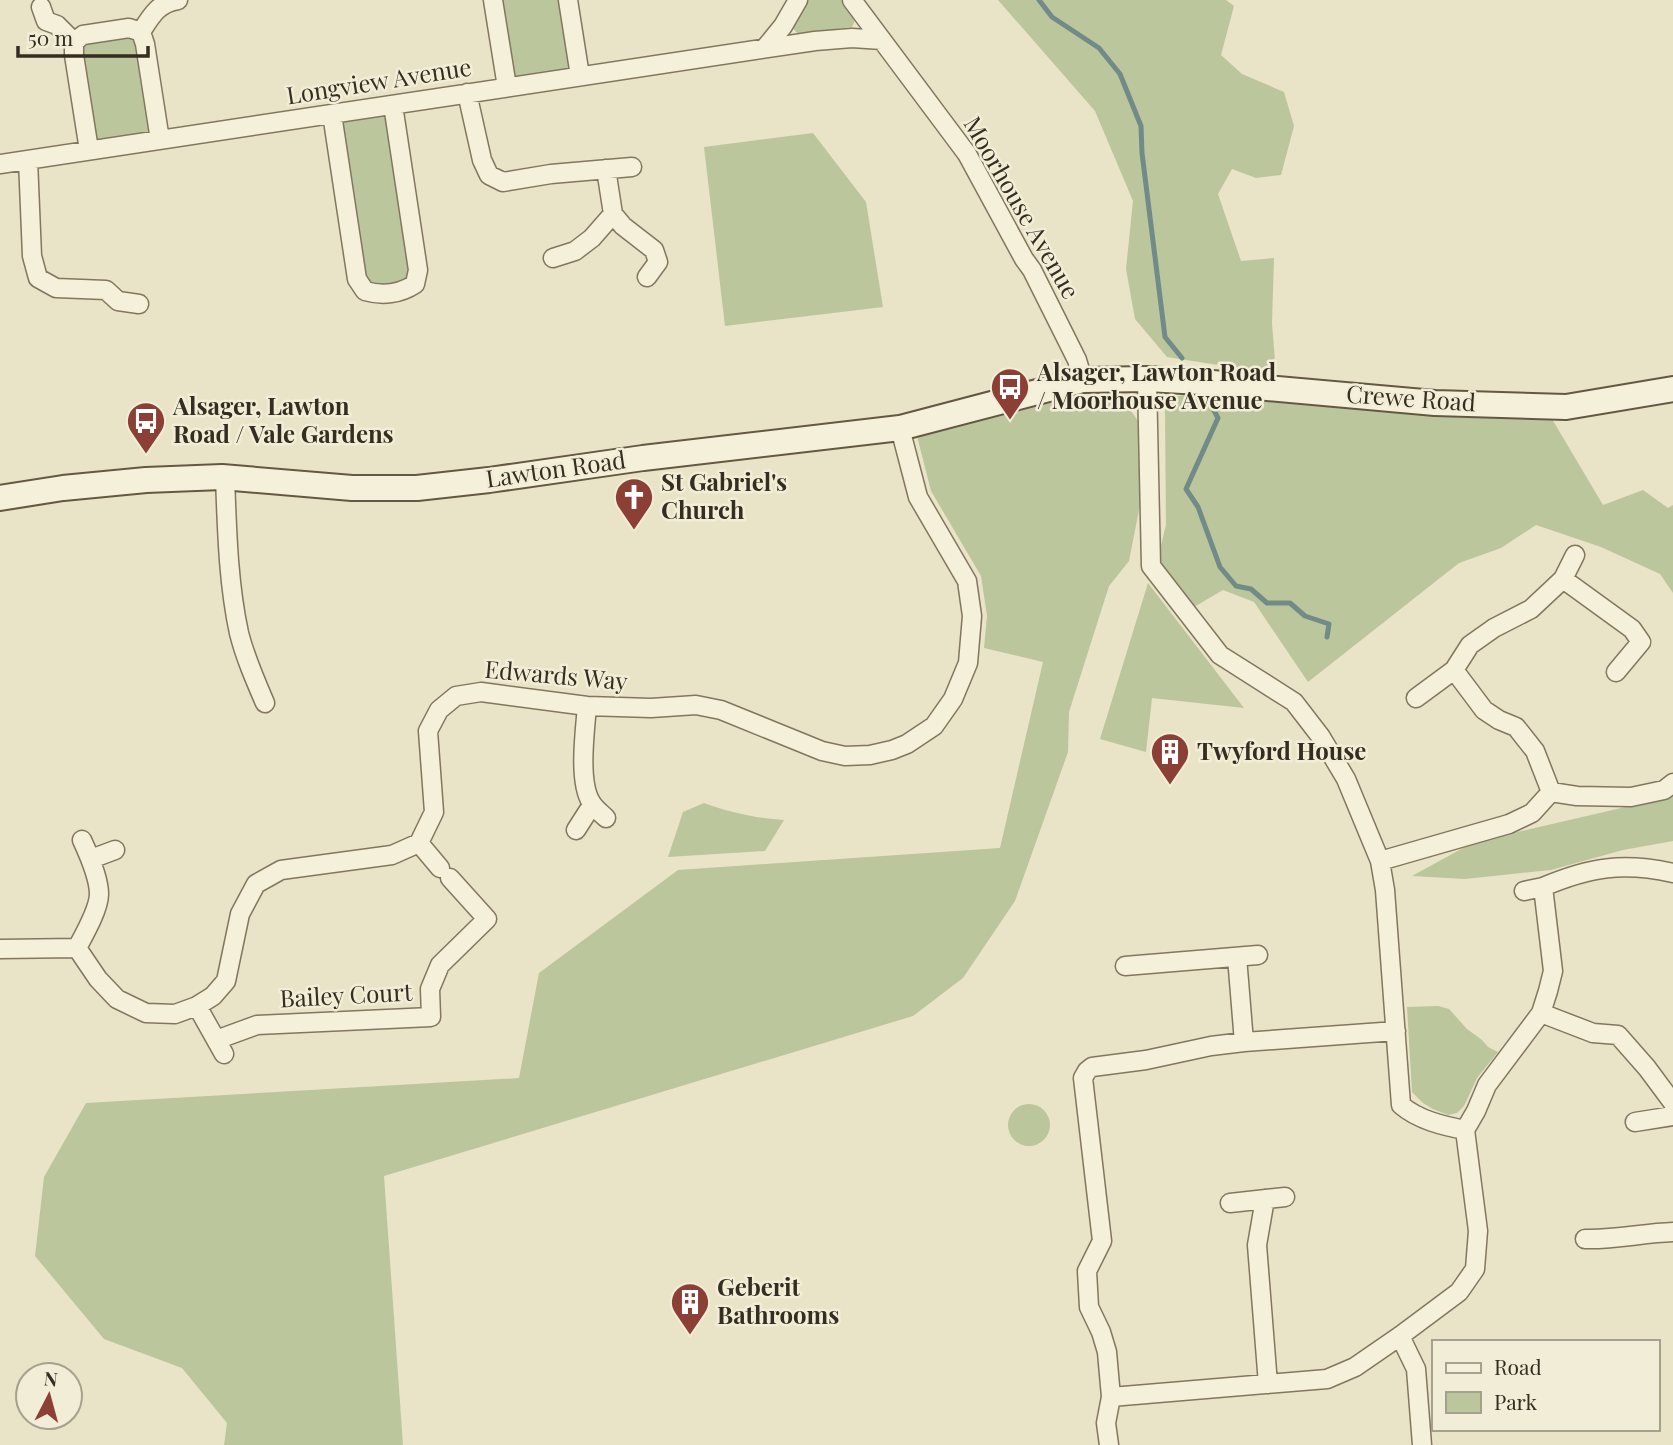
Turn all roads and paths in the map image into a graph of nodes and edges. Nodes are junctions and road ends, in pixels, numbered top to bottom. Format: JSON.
{"nodes":[{"id":1,"x":178,"y":0,"type":"edge"},
{"id":2,"x":493,"y":0,"type":"edge"},
{"id":3,"x":568,"y":0,"type":"edge"},
{"id":4,"x":798,"y":0,"type":"edge"},
{"id":5,"x":852,"y":0,"type":"edge"},
{"id":6,"x":41,"y":7,"type":"dead end"},
{"id":7,"x":141,"y":32,"type":"junction"},
{"id":8,"x":882,"y":40,"type":"junction"},
{"id":9,"x":74,"y":42,"type":"junction"},
{"id":10,"x":765,"y":48,"type":"junction"},
{"id":11,"x":580,"y":76,"type":"junction"},
{"id":12,"x":507,"y":88,"type":"junction"},
{"id":13,"x":467,"y":93,"type":"junction"},
{"id":14,"x":393,"y":105,"type":"junction"},
{"id":15,"x":332,"y":114,"type":"junction"},
{"id":16,"x":160,"y":140,"type":"junction"},
{"id":17,"x":89,"y":150,"type":"junction"},
{"id":18,"x":28,"y":160,"type":"junction"},
{"id":19,"x":0,"y":164,"type":"edge"},
{"id":20,"x":632,"y":167,"type":"dead end"},
{"id":21,"x":606,"y":169,"type":"junction"},
{"id":22,"x":613,"y":214,"type":"junction"},
{"id":23,"x":553,"y":258,"type":"dead end"},
{"id":24,"x":647,"y":277,"type":"dead end"},
{"id":25,"x":139,"y":304,"type":"dead end"},
{"id":26,"x":1147,"y":379,"type":"junction"},
{"id":27,"x":1083,"y":380,"type":"junction"},
{"id":28,"x":1673,"y":389,"type":"edge"},
{"id":29,"x":900,"y":428,"type":"junction"},
{"id":30,"x":225,"y":477,"type":"junction"},
{"id":31,"x":0,"y":498,"type":"edge"},
{"id":32,"x":1575,"y":555,"type":"dead end"},
{"id":33,"x":1563,"y":579,"type":"junction"},
{"id":34,"x":1454,"y":670,"type":"junction"},
{"id":35,"x":1616,"y":672,"type":"dead end"},
{"id":36,"x":1416,"y":698,"type":"dead end"},
{"id":37,"x":265,"y":703,"type":"dead end"},
{"id":38,"x":587,"y":706,"type":"junction"},
{"id":39,"x":1673,"y":783,"type":"edge"},
{"id":40,"x":1551,"y":792,"type":"junction"},
{"id":41,"x":592,"y":805,"type":"junction"},
{"id":42,"x":606,"y":818,"type":"dead end"},
{"id":43,"x":576,"y":830,"type":"dead end"},
{"id":44,"x":82,"y":840,"type":"dead end"},
{"id":45,"x":419,"y":842,"type":"junction"},
{"id":46,"x":114,"y":850,"type":"dead end"},
{"id":47,"x":91,"y":859,"type":"junction"},
{"id":48,"x":1380,"y":861,"type":"junction"},
{"id":49,"x":1673,"y":873,"type":"edge"},
{"id":50,"x":1543,"y":887,"type":"junction"},
{"id":51,"x":1524,"y":891,"type":"dead end"},
{"id":52,"x":0,"y":948,"type":"edge"},
{"id":53,"x":77,"y":948,"type":"junction"},
{"id":54,"x":1258,"y":955,"type":"dead end"},
{"id":55,"x":1237,"y":957,"type":"junction"},
{"id":56,"x":1125,"y":966,"type":"dead end"},
{"id":57,"x":197,"y":1006,"type":"junction"},
{"id":58,"x":1541,"y":1013,"type":"junction"},
{"id":59,"x":1396,"y":1031,"type":"junction"},
{"id":60,"x":1244,"y":1042,"type":"junction"},
{"id":61,"x":1070,"y":1061,"type":"dead end"},
{"id":62,"x":1087,"y":1071,"type":"junction"},
{"id":63,"x":1673,"y":1103,"type":"edge"},
{"id":64,"x":1673,"y":1116,"type":"edge"},
{"id":65,"x":1635,"y":1122,"type":"dead end"},
{"id":66,"x":1465,"y":1130,"type":"junction"},
{"id":67,"x":1285,"y":1197,"type":"dead end"},
{"id":68,"x":1265,"y":1199,"type":"junction"},
{"id":69,"x":1230,"y":1203,"type":"dead end"},
{"id":70,"x":1673,"y":1232,"type":"edge"},
{"id":71,"x":1586,"y":1239,"type":"dead end"},
{"id":72,"x":1399,"y":1336,"type":"junction"},
{"id":73,"x":1268,"y":1384,"type":"junction"},
{"id":74,"x":1111,"y":1397,"type":"junction"},
{"id":75,"x":1109,"y":1445,"type":"edge"},
{"id":76,"x":1422,"y":1445,"type":"edge"}],
"edges":[{"from":1,"to":7,"type":"street"},
{"from":2,"to":12,"type":"street"},
{"from":3,"to":11,"type":"street"},
{"from":4,"to":10,"type":"street"},
{"from":5,"to":8,"type":"street","name":"Moorhouse Avenue"},
{"from":6,"to":9,"type":"street"},
{"from":7,"to":9,"type":"street"},
{"from":7,"to":16,"type":"street"},
{"from":8,"to":10,"type":"street","name":"Longview Avenue"},
{"from":8,"to":27,"type":"street","name":"Moorhouse Avenue"},
{"from":9,"to":17,"type":"street"},
{"from":10,"to":11,"type":"street","name":"Longview Avenue"},
{"from":11,"to":12,"type":"street","name":"Longview Avenue"},
{"from":12,"to":13,"type":"street","name":"Longview Avenue"},
{"from":13,"to":14,"type":"street","name":"Longview Avenue"},
{"from":13,"to":21,"type":"street"},
{"from":14,"to":15,"type":"street","name":"Longview Avenue"},
{"from":14,"to":15,"type":"street"},
{"from":15,"to":16,"type":"street","name":"Longview Avenue"},
{"from":16,"to":17,"type":"street","name":"Longview Avenue"},
{"from":17,"to":18,"type":"street","name":"Longview Avenue"},
{"from":18,"to":19,"type":"street","name":"Longview Avenue"},
{"from":18,"to":25,"type":"street"},
{"from":20,"to":21,"type":"street"},
{"from":21,"to":22,"type":"street"},
{"from":22,"to":23,"type":"street"},
{"from":22,"to":24,"type":"street"},
{"from":26,"to":27,"type":"main road","name":"Lawton Road"},
{"from":26,"to":28,"type":"main road","name":"Crewe Road"},
{"from":26,"to":48,"type":"street"},
{"from":27,"to":29,"type":"main road","name":"Lawton Road"},
{"from":29,"to":30,"type":"main road","name":"Lawton Road"},
{"from":29,"to":38,"type":"street","name":"Edwards Way"},
{"from":30,"to":31,"type":"main road","name":"Lawton Road"},
{"from":30,"to":37,"type":"street"},
{"from":32,"to":33,"type":"street"},
{"from":33,"to":34,"type":"street"},
{"from":33,"to":35,"type":"street"},
{"from":34,"to":36,"type":"street"},
{"from":34,"to":40,"type":"street"},
{"from":38,"to":41,"type":"street"},
{"from":38,"to":45,"type":"street","name":"Edwards Way"},
{"from":39,"to":40,"type":"street"},
{"from":40,"to":48,"type":"street"},
{"from":41,"to":42,"type":"street"},
{"from":41,"to":43,"type":"street"},
{"from":44,"to":47,"type":"street"},
{"from":45,"to":57,"type":"street"},
{"from":45,"to":57,"type":"street","name":"Bailey Court"},
{"from":46,"to":47,"type":"street"},
{"from":47,"to":53,"type":"street"},
{"from":48,"to":59,"type":"street"},
{"from":49,"to":50,"type":"street"},
{"from":50,"to":51,"type":"street"},
{"from":50,"to":58,"type":"street"},
{"from":52,"to":53,"type":"street"},
{"from":53,"to":57,"type":"street"},
{"from":54,"to":55,"type":"street"},
{"from":55,"to":56,"type":"street"},
{"from":55,"to":60,"type":"street"},
{"from":58,"to":63,"type":"street"},
{"from":58,"to":66,"type":"street"},
{"from":59,"to":60,"type":"street"},
{"from":59,"to":66,"type":"street"},
{"from":60,"to":62,"type":"street"},
{"from":61,"to":62,"type":"street"},
{"from":62,"to":74,"type":"street"},
{"from":64,"to":65,"type":"street"},
{"from":66,"to":72,"type":"street"},
{"from":67,"to":68,"type":"street"},
{"from":68,"to":69,"type":"street"},
{"from":68,"to":73,"type":"street"},
{"from":70,"to":71,"type":"street"},
{"from":72,"to":73,"type":"street"},
{"from":72,"to":76,"type":"street"},
{"from":73,"to":74,"type":"street"},
{"from":74,"to":75,"type":"street"}]}
